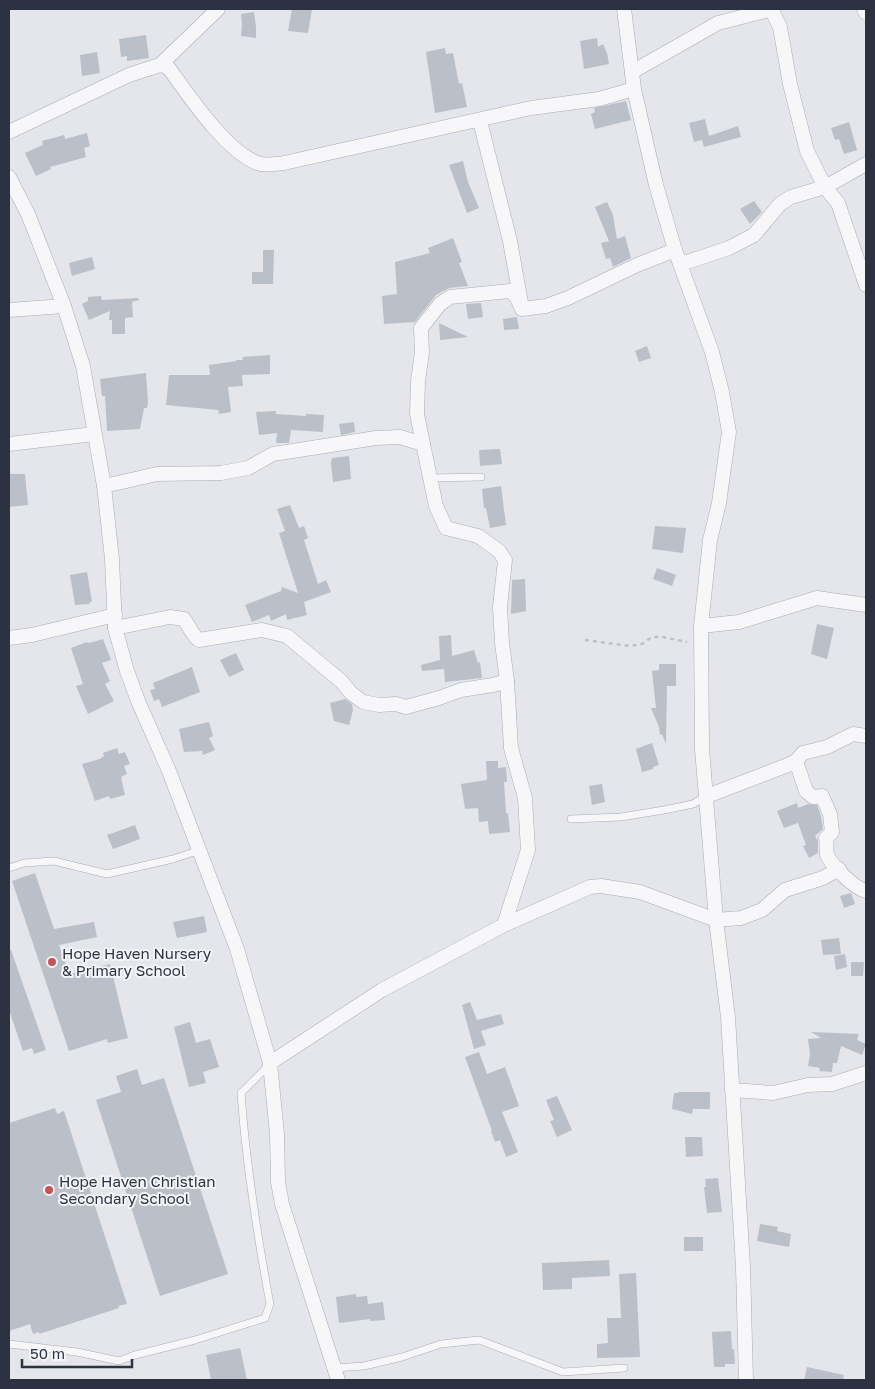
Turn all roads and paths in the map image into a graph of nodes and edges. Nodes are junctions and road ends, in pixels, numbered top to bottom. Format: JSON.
{"nodes":[{"id":1,"x":218,"y":9,"type":"edge"},
{"id":2,"x":624,"y":9,"type":"edge"},
{"id":3,"x":772,"y":9,"type":"edge"},
{"id":4,"x":864,"y":9,"type":"edge"},
{"id":5,"x":866,"y":13,"type":"edge"},
{"id":6,"x":160,"y":65,"type":"junction"},
{"id":7,"x":632,"y":72,"type":"junction"},
{"id":8,"x":634,"y":89,"type":"junction"},
{"id":9,"x":480,"y":121,"type":"junction"},
{"id":10,"x":9,"y":132,"type":"edge"},
{"id":11,"x":866,"y":164,"type":"edge"},
{"id":12,"x":9,"y":177,"type":"edge"},
{"id":13,"x":824,"y":187,"type":"junction"},
{"id":14,"x":675,"y":250,"type":"junction"},
{"id":15,"x":681,"y":264,"type":"junction"},
{"id":16,"x":866,"y":285,"type":"edge"},
{"id":17,"x":64,"y":306,"type":"junction"},
{"id":18,"x":522,"y":309,"type":"junction"},
{"id":19,"x":9,"y":310,"type":"edge"},
{"id":20,"x":94,"y":434,"type":"junction"},
{"id":21,"x":9,"y":444,"type":"edge"},
{"id":22,"x":423,"y":444,"type":"junction"},
{"id":23,"x":481,"y":477,"type":"dead end"},
{"id":24,"x":429,"y":478,"type":"junction"},
{"id":25,"x":104,"y":486,"type":"junction"},
{"id":26,"x":866,"y":605,"type":"edge"},
{"id":27,"x":115,"y":621,"type":"junction"},
{"id":28,"x":700,"y":626,"type":"junction"},
{"id":29,"x":9,"y":638,"type":"edge"},
{"id":30,"x":585,"y":640,"type":"dead end"},
{"id":31,"x":701,"y":644,"type":"junction"},
{"id":32,"x":507,"y":681,"type":"junction"},
{"id":33,"x":866,"y":736,"type":"edge"},
{"id":34,"x":796,"y":762,"type":"junction"},
{"id":35,"x":707,"y":796,"type":"junction"},
{"id":36,"x":571,"y":819,"type":"dead end"},
{"id":37,"x":200,"y":850,"type":"junction"},
{"id":38,"x":9,"y":868,"type":"edge"},
{"id":39,"x":838,"y":869,"type":"junction"},
{"id":40,"x":866,"y":891,"type":"edge"},
{"id":41,"x":716,"y":920,"type":"junction"},
{"id":42,"x":504,"y":925,"type":"junction"},
{"id":43,"x":270,"y":1063,"type":"junction"},
{"id":44,"x":866,"y":1073,"type":"edge"},
{"id":45,"x":732,"y":1090,"type":"junction"},
{"id":46,"x":9,"y":1344,"type":"edge"},
{"id":47,"x":624,"y":1368,"type":"dead end"},
{"id":48,"x":337,"y":1374,"type":"edge"},
{"id":49,"x":746,"y":1380,"type":"edge"}],
"edges":[{"from":1,"to":6,"type":"street"},
{"from":2,"to":7,"type":"street"},
{"from":3,"to":7,"type":"street"},
{"from":3,"to":13,"type":"street"},
{"from":4,"to":5,"type":"street"},
{"from":6,"to":9,"type":"street"},
{"from":6,"to":10,"type":"street"},
{"from":7,"to":8,"type":"street"},
{"from":8,"to":9,"type":"street"},
{"from":8,"to":14,"type":"street"},
{"from":9,"to":18,"type":"street"},
{"from":11,"to":13,"type":"street"},
{"from":12,"to":17,"type":"street"},
{"from":13,"to":15,"type":"street"},
{"from":13,"to":16,"type":"street"},
{"from":14,"to":15,"type":"street"},
{"from":14,"to":18,"type":"street"},
{"from":15,"to":28,"type":"street"},
{"from":17,"to":19,"type":"street"},
{"from":17,"to":20,"type":"street"},
{"from":18,"to":22,"type":"street"},
{"from":20,"to":21,"type":"street"},
{"from":20,"to":25,"type":"street"},
{"from":22,"to":24,"type":"street"},
{"from":22,"to":25,"type":"street"},
{"from":23,"to":24,"type":"lane"},
{"from":24,"to":32,"type":"street"},
{"from":25,"to":27,"type":"street"},
{"from":26,"to":28,"type":"street"},
{"from":27,"to":29,"type":"street"},
{"from":27,"to":32,"type":"street"},
{"from":27,"to":37,"type":"street"},
{"from":28,"to":31,"type":"street"},
{"from":30,"to":31,"type":"path"},
{"from":31,"to":35,"type":"street"},
{"from":32,"to":42,"type":"street"},
{"from":33,"to":34,"type":"street"},
{"from":34,"to":35,"type":"street"},
{"from":34,"to":39,"type":"street"},
{"from":35,"to":36,"type":"lane"},
{"from":35,"to":41,"type":"street"},
{"from":37,"to":38,"type":"lane"},
{"from":37,"to":43,"type":"street"},
{"from":39,"to":40,"type":"street"},
{"from":39,"to":41,"type":"street"},
{"from":41,"to":42,"type":"street"},
{"from":41,"to":45,"type":"street"},
{"from":42,"to":43,"type":"street"},
{"from":43,"to":46,"type":"lane"},
{"from":43,"to":48,"type":"street"},
{"from":44,"to":45,"type":"street"},
{"from":45,"to":49,"type":"street"},
{"from":47,"to":48,"type":"lane"}]}
